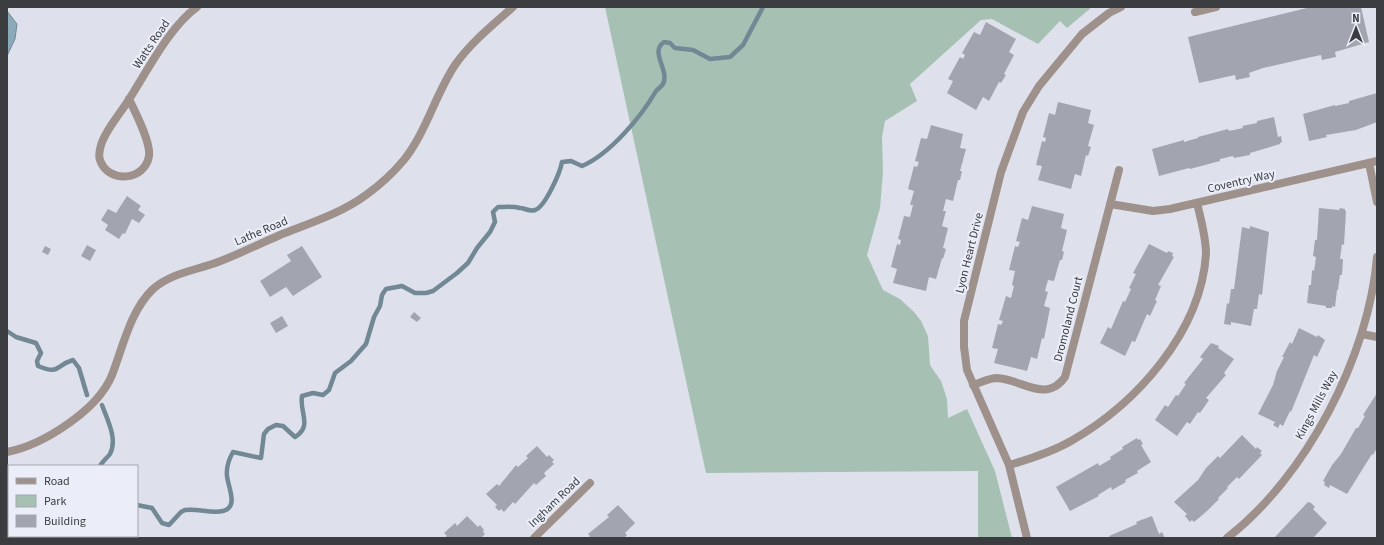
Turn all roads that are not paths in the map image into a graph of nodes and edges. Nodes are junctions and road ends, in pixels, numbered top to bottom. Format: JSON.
{"nodes":[{"id":1,"x":197,"y":7,"type":"edge"},
{"id":2,"x":513,"y":7,"type":"edge"},
{"id":3,"x":1122,"y":7,"type":"edge"},
{"id":4,"x":1216,"y":7,"type":"edge"},
{"id":5,"x":1195,"y":12,"type":"dead end"},
{"id":6,"x":130,"y":99,"type":"junction"},
{"id":7,"x":1373,"y":162,"type":"edge"},
{"id":8,"x":1118,"y":170,"type":"dead end"},
{"id":9,"x":1377,"y":202,"type":"edge"},
{"id":10,"x":1110,"y":204,"type":"junction"},
{"id":11,"x":1196,"y":204,"type":"junction"},
{"id":12,"x":1377,"y":257,"type":"edge"},
{"id":13,"x":1362,"y":334,"type":"junction"},
{"id":14,"x":1377,"y":337,"type":"edge"},
{"id":15,"x":973,"y":385,"type":"junction"},
{"id":16,"x":7,"y":452,"type":"edge"},
{"id":17,"x":1009,"y":465,"type":"junction"},
{"id":18,"x":590,"y":483,"type":"dead end"},
{"id":19,"x":534,"y":538,"type":"edge"},
{"id":20,"x":1027,"y":538,"type":"edge"},
{"id":21,"x":1227,"y":538,"type":"edge"}],
"edges":[{"from":1,"to":6,"type":"street","name":"Watts Road"},
{"from":2,"to":16,"type":"street","name":"Lathe Road"},
{"from":3,"to":15,"type":"street","name":"Lyon Heart Drive"},
{"from":4,"to":5,"type":"street"},
{"from":6,"to":6,"type":"street","name":"Watts Road"},
{"from":7,"to":9,"type":"street"},
{"from":7,"to":11,"type":"street","name":"Coventry Way"},
{"from":8,"to":10,"type":"street","name":"Dromoland Court"},
{"from":10,"to":11,"type":"street","name":"Coventry Way"},
{"from":10,"to":15,"type":"street","name":"Dromoland Court"},
{"from":11,"to":17,"type":"street"},
{"from":12,"to":13,"type":"street","name":"Kings Mills Way"},
{"from":13,"to":14,"type":"street"},
{"from":13,"to":21,"type":"street","name":"Kings Mills Way"},
{"from":15,"to":17,"type":"street","name":"Lyon Heart Drive"},
{"from":17,"to":20,"type":"street","name":"Lyon Heart Drive"},
{"from":18,"to":19,"type":"street","name":"Ingham Road"}]}
